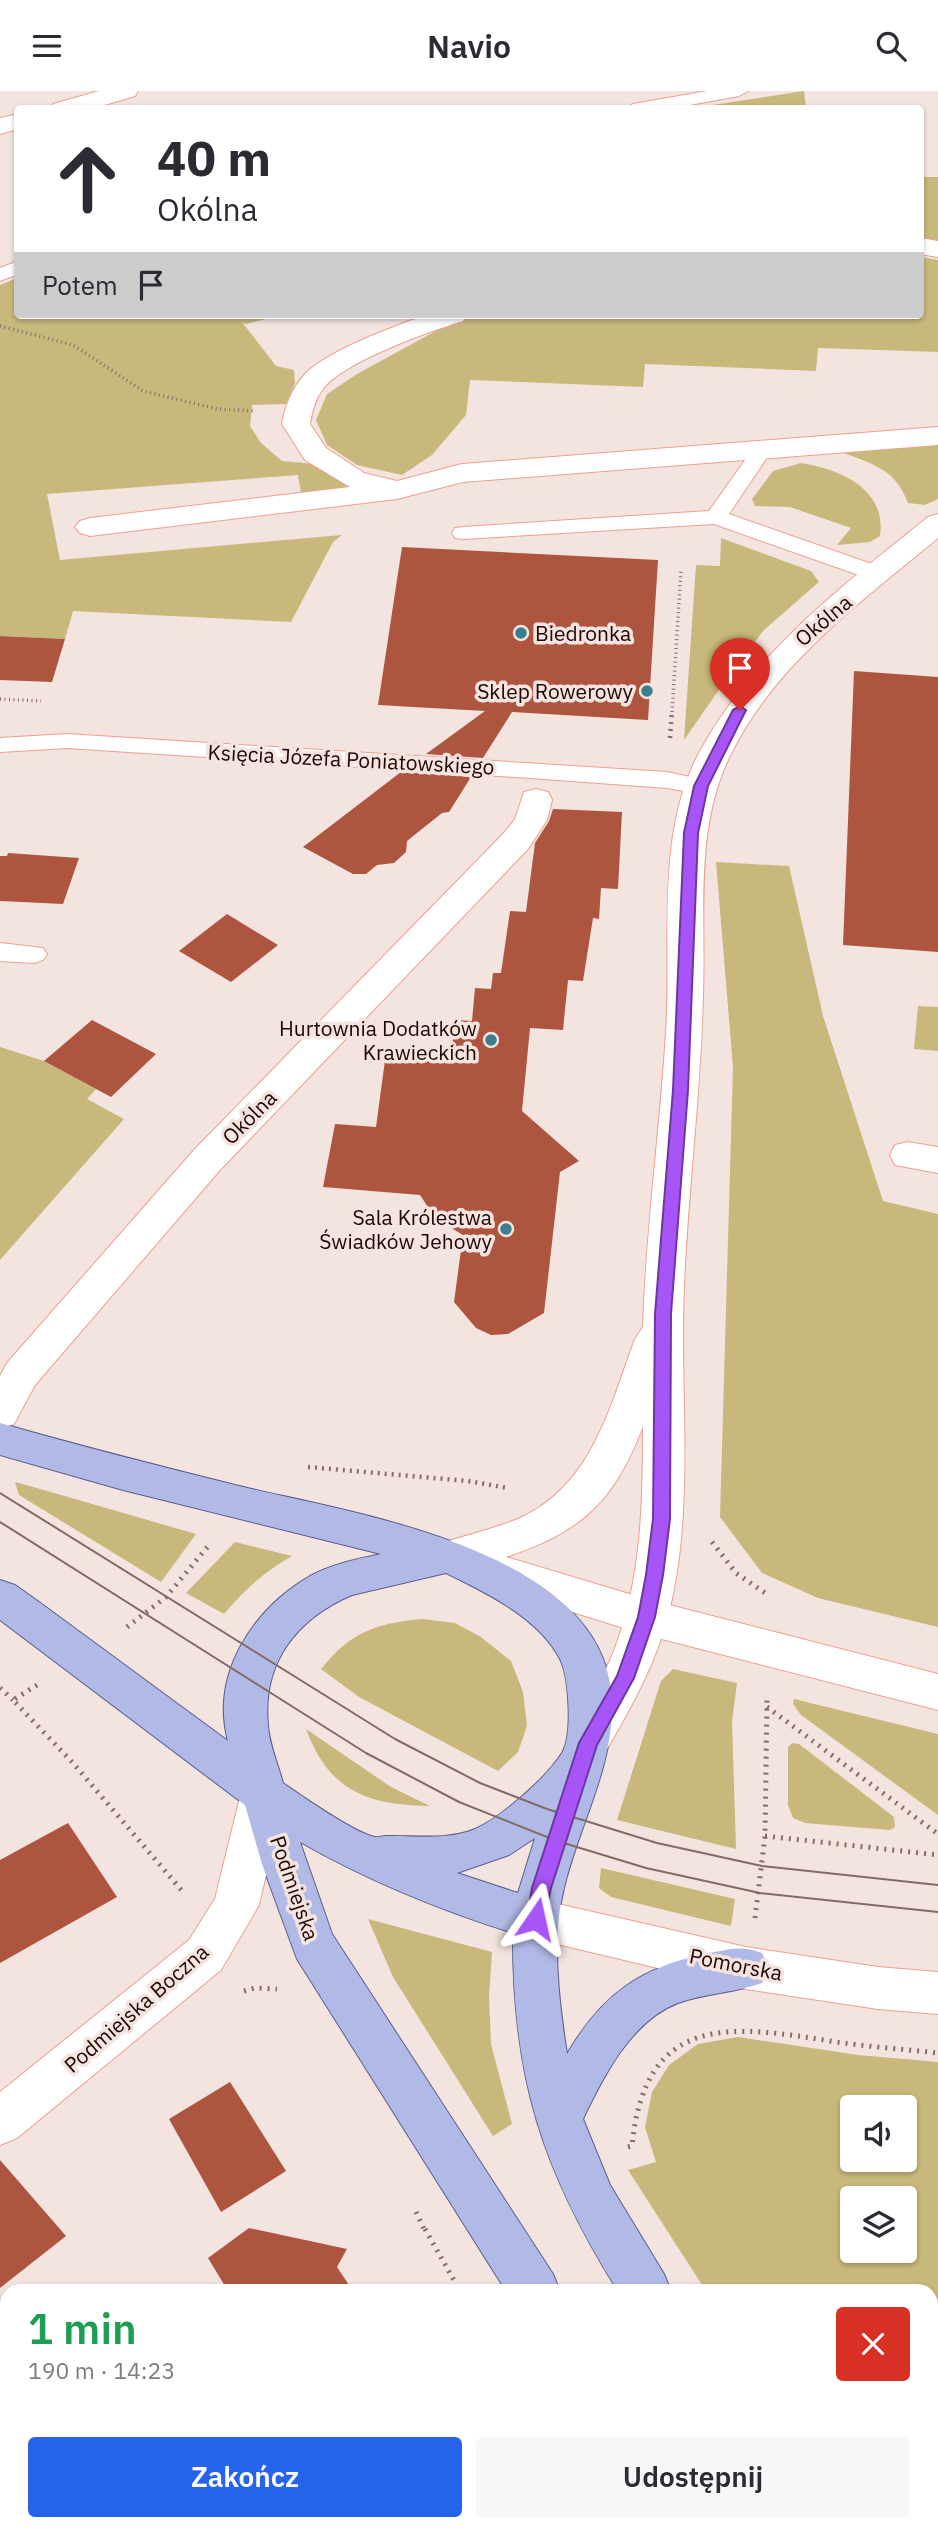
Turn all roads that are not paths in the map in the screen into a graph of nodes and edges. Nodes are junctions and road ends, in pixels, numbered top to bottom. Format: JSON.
{"nodes":[{"id":1,"x":126,"y":91,"type":"edge"},
{"id":2,"x":739,"y":91,"type":"edge"},
{"id":3,"x":76,"y":105,"type":"edge"},
{"id":4,"x":657,"y":105,"type":"edge"},
{"id":5,"x":443,"y":319,"type":"edge"},
{"id":6,"x":938,"y":436,"type":"edge"},
{"id":7,"x":762,"y":450,"type":"junction"},
{"id":8,"x":397,"y":490,"type":"junction"},
{"id":9,"x":716,"y":517,"type":"junction"},
{"id":10,"x":90,"y":527,"type":"dead end"},
{"id":11,"x":463,"y":533,"type":"dead end"},
{"id":12,"x":930,"y":540,"type":"edge"},
{"id":13,"x":878,"y":574,"type":"junction"},
{"id":14,"x":0,"y":745,"type":"edge"},
{"id":15,"x":701,"y":786,"type":"junction"},
{"id":16,"x":536,"y":800,"type":"dead end"},
{"id":17,"x":0,"y":952,"type":"edge"},
{"id":18,"x":34,"y":954,"type":"dead end"},
{"id":19,"x":663,"y":1314,"type":"junction"},
{"id":20,"x":0,"y":1413,"type":"edge"},
{"id":21,"x":0,"y":1439,"type":"edge"},
{"id":22,"x":450,"y":1556,"type":"junction"},
{"id":23,"x":0,"y":1597,"type":"edge"},
{"id":24,"x":646,"y":1617,"type":"junction"},
{"id":25,"x":938,"y":1692,"type":"edge"},
{"id":26,"x":588,"y":1743,"type":"junction"},
{"id":27,"x":263,"y":1793,"type":"junction"},
{"id":28,"x":363,"y":1854,"type":"junction"},
{"id":29,"x":536,"y":1919,"type":"junction"},
{"id":30,"x":746,"y":1968,"type":"junction"},
{"id":31,"x":938,"y":1993,"type":"edge"},
{"id":32,"x":0,"y":2122,"type":"edge"},
{"id":33,"x":564,"y":2137,"type":"junction"},
{"id":34,"x":531,"y":2284,"type":"edge"},
{"id":35,"x":642,"y":2284,"type":"edge"}],
"edges":[{"from":1,"to":3,"type":"street"},
{"from":2,"to":4,"type":"lane"},
{"from":5,"to":8,"type":"street"},
{"from":6,"to":7,"type":"street"},
{"from":7,"to":8,"type":"street"},
{"from":7,"to":9,"type":"lane"},
{"from":8,"to":10,"type":"street"},
{"from":9,"to":11,"type":"lane"},
{"from":9,"to":13,"type":"lane"},
{"from":12,"to":13,"type":"street","name":"Okólna"},
{"from":13,"to":15,"type":"street","name":"Okólna"},
{"from":14,"to":15,"type":"lane","name":"Księcia Józefa Poniatowskiego"},
{"from":15,"to":19,"type":"street","name":"Okólna"},
{"from":16,"to":20,"type":"street","name":"Okólna"},
{"from":17,"to":18,"type":"lane"},
{"from":19,"to":22,"type":"street","name":"Okólna"},
{"from":19,"to":24,"type":"street","name":"Okólna"},
{"from":21,"to":22,"type":"main road"},
{"from":22,"to":24,"type":"street"},
{"from":22,"to":26,"type":"main road"},
{"from":22,"to":27,"type":"main road","name":"Podmiejska"},
{"from":23,"to":27,"type":"main road"},
{"from":24,"to":25,"type":"street"},
{"from":24,"to":26,"type":"street","name":"Okólna"},
{"from":26,"to":28,"type":"main road"},
{"from":26,"to":29,"type":"main road"},
{"from":27,"to":28,"type":"main road"},
{"from":27,"to":32,"type":"street","name":"Podmiejska Boczna"},
{"from":27,"to":34,"type":"main road","name":"Podmiejska"},
{"from":28,"to":29,"type":"main road"},
{"from":29,"to":30,"type":"street","name":"Pomorska"},
{"from":29,"to":33,"type":"main road"},
{"from":30,"to":31,"type":"street","name":"Pomorska"},
{"from":30,"to":33,"type":"main road"},
{"from":33,"to":35,"type":"main road"}]}
